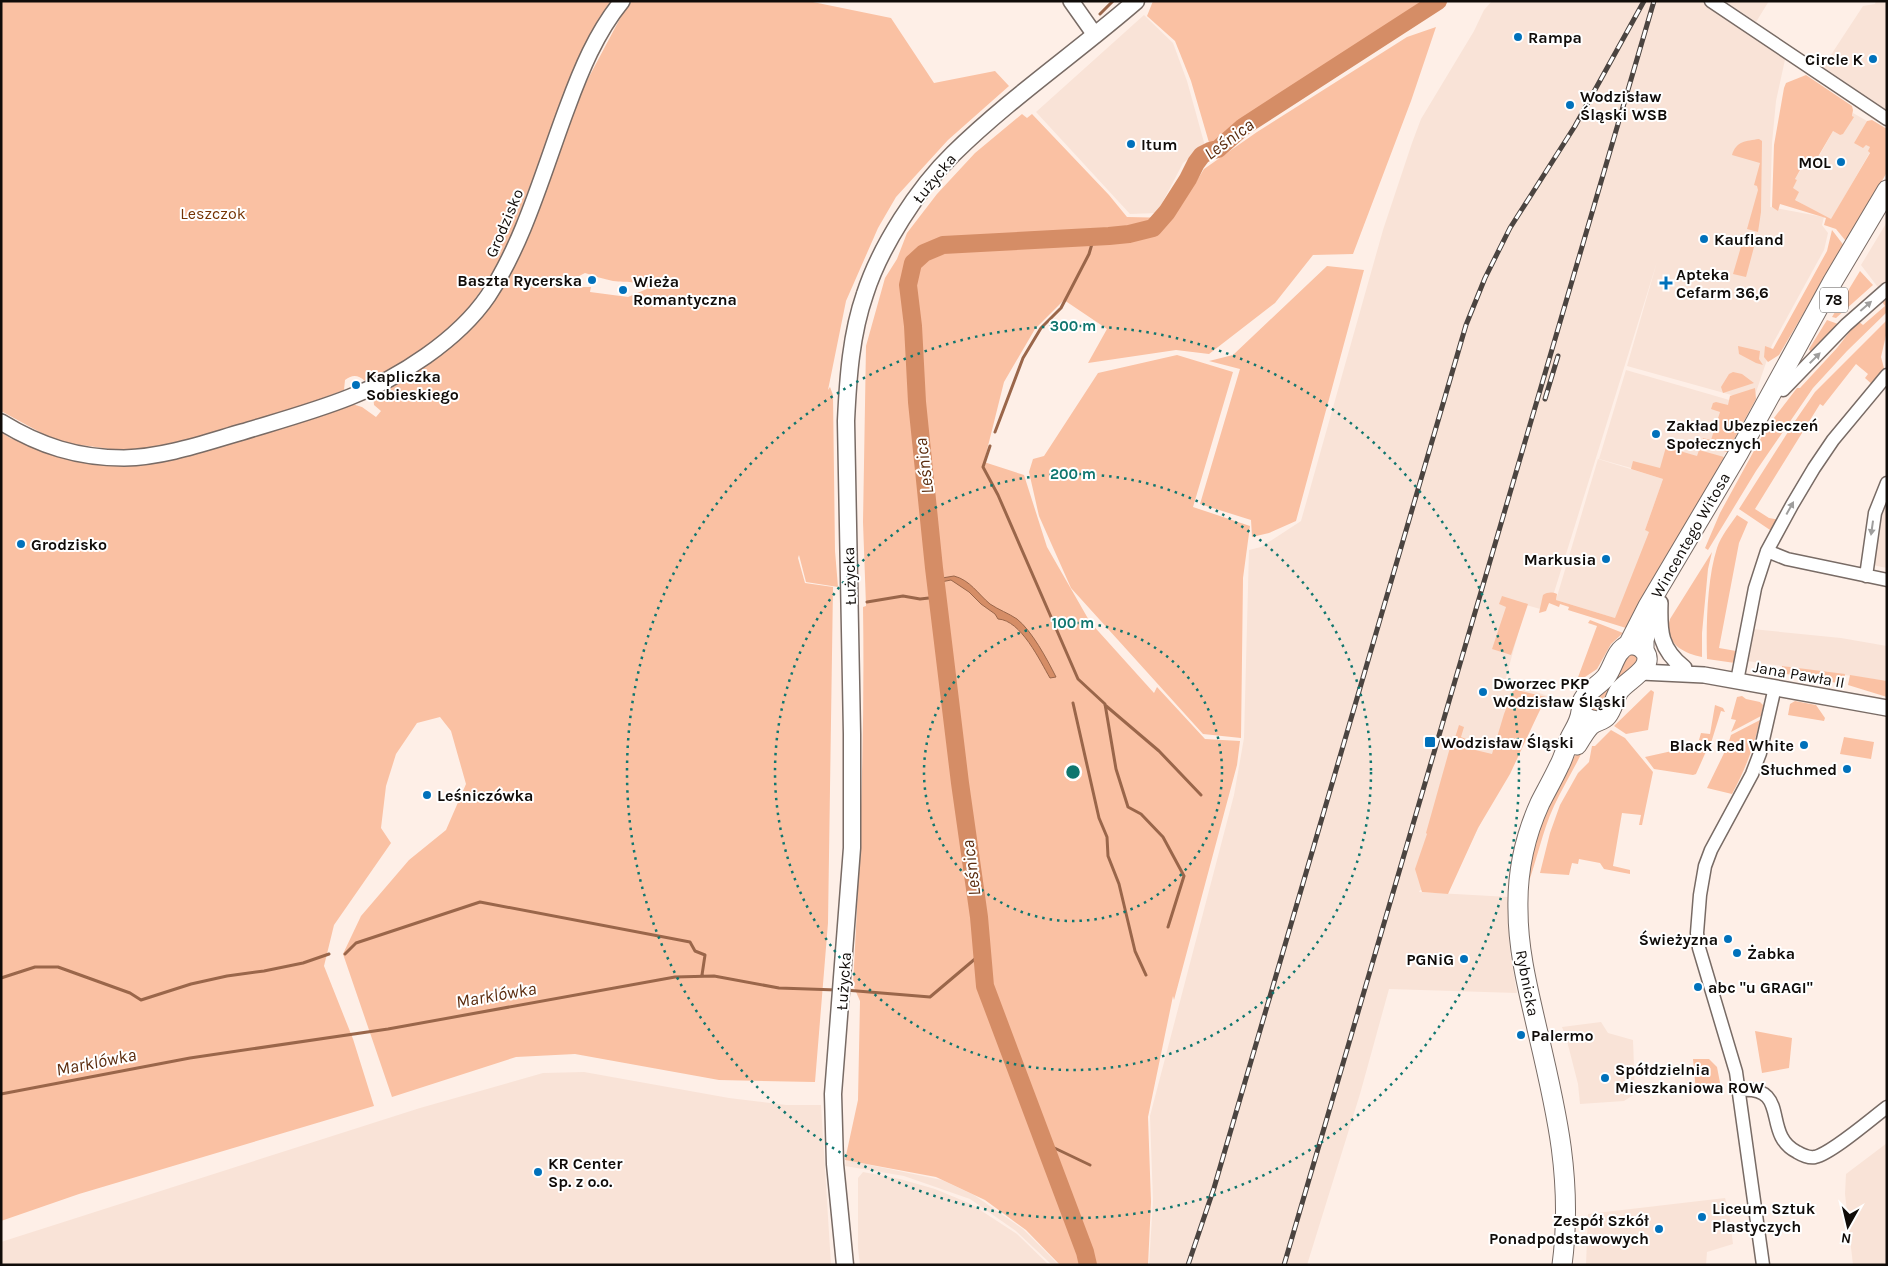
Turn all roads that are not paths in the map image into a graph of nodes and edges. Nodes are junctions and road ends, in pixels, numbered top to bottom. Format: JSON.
{"nodes":[{"id":1,"x":622,"y":1,"type":"edge"},
{"id":2,"x":1071,"y":1,"type":"edge"},
{"id":3,"x":1136,"y":1,"type":"edge"},
{"id":4,"x":1711,"y":1,"type":"edge"},
{"id":5,"x":1095,"y":35,"type":"junction"},
{"id":6,"x":1887,"y":119,"type":"edge"},
{"id":7,"x":1887,"y":190,"type":"edge"},
{"id":8,"x":1887,"y":211,"type":"edge"},
{"id":9,"x":1887,"y":289,"type":"edge"},
{"id":10,"x":1887,"y":374,"type":"edge"},
{"id":11,"x":1783,"y":390,"type":"junction"},
{"id":12,"x":1,"y":422,"type":"edge"},
{"id":13,"x":1887,"y":483,"type":"edge"},
{"id":14,"x":1767,"y":551,"type":"junction"},
{"id":15,"x":1866,"y":576,"type":"junction"},
{"id":16,"x":1887,"y":580,"type":"edge"},
{"id":17,"x":1660,"y":603,"type":"junction"},
{"id":18,"x":1640,"y":656,"type":"junction"},
{"id":19,"x":1684,"y":668,"type":"junction"},
{"id":20,"x":1704,"y":675,"type":"junction"},
{"id":21,"x":1737,"y":681,"type":"junction"},
{"id":22,"x":1775,"y":688,"type":"junction"},
{"id":23,"x":1887,"y":708,"type":"edge"},
{"id":24,"x":1582,"y":710,"type":"junction"},
{"id":25,"x":1598,"y":721,"type":"junction"},
{"id":26,"x":1560,"y":765,"type":"junction"},
{"id":27,"x":1739,"y":1090,"type":"junction"},
{"id":28,"x":1887,"y":1106,"type":"edge"},
{"id":29,"x":845,"y":1265,"type":"edge"},
{"id":30,"x":1562,"y":1265,"type":"edge"},
{"id":31,"x":1763,"y":1265,"type":"edge"}],
"edges":[{"from":1,"to":12,"type":"street","name":"Grodzisko"},
{"from":2,"to":5,"type":"street"},
{"from":3,"to":5,"type":"main road","name":"Łużycka"},
{"from":4,"to":6,"type":"street"},
{"from":5,"to":29,"type":"main road","name":"Łużycka"},
{"from":7,"to":18,"type":"main road","name":"Wincentego Witosa","number":"78"},
{"from":8,"to":11,"type":"main road","name":"Wincentego Witosa","number":"78"},
{"from":11,"to":9,"type":"street","one_way":true},
{"from":14,"to":10,"type":"street","one_way":true},
{"from":11,"to":17,"type":"main road","name":"Wincentego Witosa","number":"78"},
{"from":13,"to":15,"type":"street","one_way":true},
{"from":14,"to":15,"type":"street"},
{"from":14,"to":21,"type":"street"},
{"from":15,"to":16,"type":"street"},
{"from":17,"to":18,"type":"main road","name":"Wincentego Witosa","number":"78"},
{"from":17,"to":19,"type":"street"},
{"from":18,"to":19,"type":"street","name":"Jana Pawła II"},
{"from":18,"to":20,"type":"street","name":"Jana Pawła II"},
{"from":18,"to":24,"type":"main road","number":"78"},
{"from":18,"to":25,"type":"main road","number":"78"},
{"from":19,"to":20,"type":"street","name":"Jana Pawła II"},
{"from":20,"to":21,"type":"street","name":"Jana Pawła II"},
{"from":21,"to":22,"type":"street","name":"Jana Pawła II"},
{"from":22,"to":23,"type":"street","name":"Jana Pawła II"},
{"from":22,"to":27,"type":"street"},
{"from":24,"to":25,"type":"main road"},
{"from":24,"to":26,"type":"main road","name":"Rybnicka","number":"78"},
{"from":25,"to":26,"type":"main road","name":"Rybnicka","number":"78"},
{"from":26,"to":30,"type":"main road","name":"Rybnicka","number":"78"},
{"from":27,"to":28,"type":"street"},
{"from":27,"to":31,"type":"street"}]}
